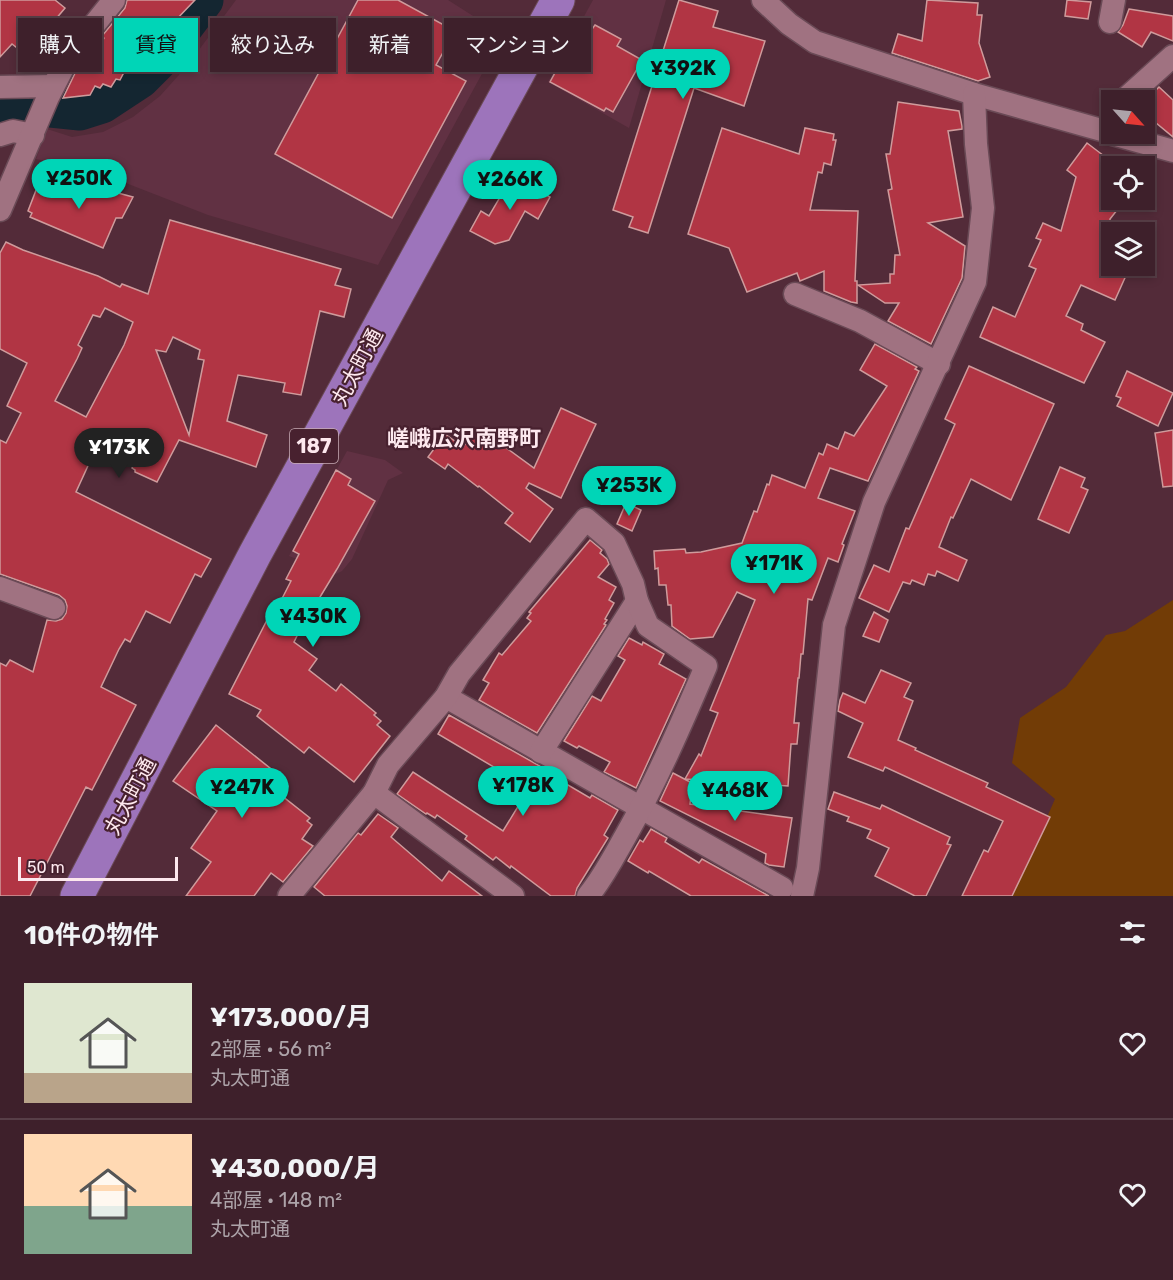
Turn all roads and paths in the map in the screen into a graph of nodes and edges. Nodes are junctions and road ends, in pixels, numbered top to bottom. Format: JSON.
{"nodes":[{"id":1,"x":114,"y":0,"type":"edge"},
{"id":2,"x":558,"y":0,"type":"edge"},
{"id":3,"x":763,"y":0,"type":"edge"},
{"id":4,"x":1114,"y":0,"type":"edge"},
{"id":5,"x":1110,"y":22,"type":"dead end"},
{"id":6,"x":1173,"y":56,"type":"edge"},
{"id":7,"x":0,"y":87,"type":"edge"},
{"id":8,"x":1135,"y":90,"type":"edge"},
{"id":9,"x":51,"y":91,"type":"junction"},
{"id":10,"x":974,"y":94,"type":"junction"},
{"id":11,"x":1101,"y":125,"type":"edge"},
{"id":12,"x":35,"y":130,"type":"junction"},
{"id":13,"x":0,"y":135,"type":"edge"},
{"id":14,"x":1154,"y":144,"type":"edge"},
{"id":15,"x":1173,"y":151,"type":"edge"},
{"id":16,"x":0,"y":210,"type":"edge"},
{"id":17,"x":795,"y":294,"type":"dead end"},
{"id":18,"x":939,"y":364,"type":"junction"},
{"id":19,"x":0,"y":588,"type":"edge"},
{"id":20,"x":637,"y":601,"type":"junction"},
{"id":21,"x":54,"y":608,"type":"dead end"},
{"id":22,"x":446,"y":697,"type":"junction"},
{"id":23,"x":541,"y":752,"type":"junction"},
{"id":24,"x":374,"y":794,"type":"junction"},
{"id":25,"x":641,"y":808,"type":"junction"},
{"id":26,"x":792,"y":892,"type":"edge"},
{"id":27,"x":295,"y":894,"type":"edge"},
{"id":28,"x":77,"y":896,"type":"edge"},
{"id":29,"x":513,"y":896,"type":"edge"},
{"id":30,"x":588,"y":896,"type":"edge"}],
"edges":[{"from":1,"to":9,"type":"street"},
{"from":2,"to":28,"type":"main road","name":"丸太町通","number":"187"},
{"from":3,"to":10,"type":"street"},
{"from":4,"to":5,"type":"street"},
{"from":6,"to":8,"type":"street"},
{"from":7,"to":9,"type":"street"},
{"from":9,"to":12,"type":"street"},
{"from":10,"to":11,"type":"street"},
{"from":10,"to":18,"type":"street"},
{"from":12,"to":13,"type":"street"},
{"from":12,"to":16,"type":"street"},
{"from":14,"to":15,"type":"street"},
{"from":17,"to":18,"type":"street"},
{"from":18,"to":26,"type":"street"},
{"from":19,"to":21,"type":"street"},
{"from":20,"to":22,"type":"street"},
{"from":20,"to":23,"type":"street"},
{"from":20,"to":25,"type":"street"},
{"from":22,"to":23,"type":"street"},
{"from":22,"to":24,"type":"street"},
{"from":23,"to":25,"type":"street"},
{"from":24,"to":27,"type":"street"},
{"from":24,"to":29,"type":"street"},
{"from":25,"to":26,"type":"street"},
{"from":25,"to":30,"type":"street"}]}
